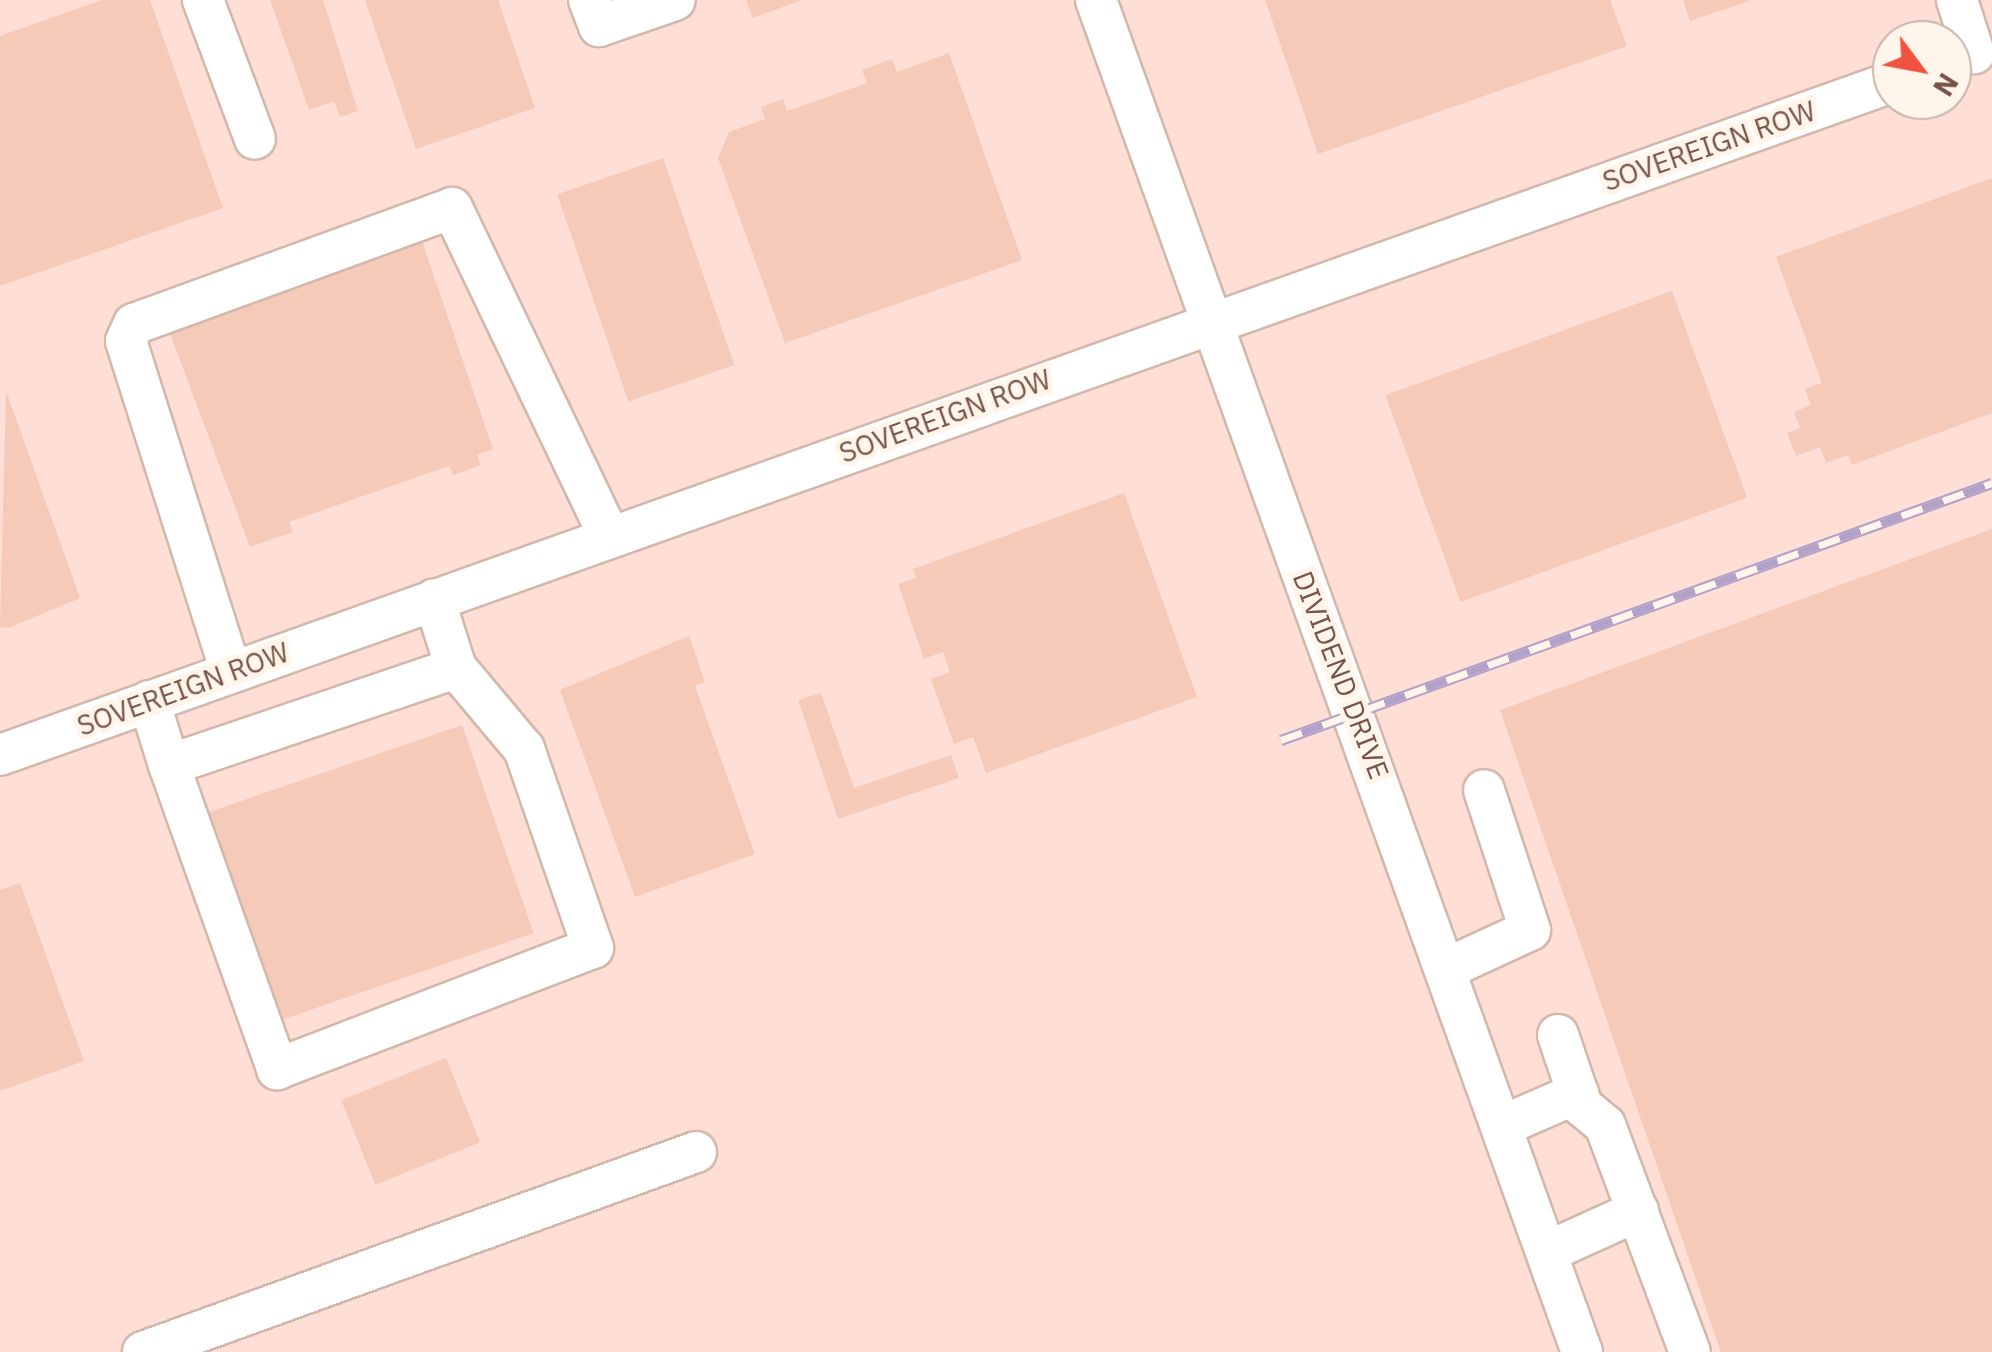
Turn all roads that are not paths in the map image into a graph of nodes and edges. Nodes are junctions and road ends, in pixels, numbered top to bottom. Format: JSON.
{"nodes":[{"id":1,"x":203,"y":0,"type":"edge"},
{"id":2,"x":589,"y":0,"type":"edge"},
{"id":3,"x":675,"y":0,"type":"edge"},
{"id":4,"x":1096,"y":0,"type":"edge"},
{"id":5,"x":1957,"y":0,"type":"edge"},
{"id":6,"x":1973,"y":53,"type":"edge"},
{"id":7,"x":1872,"y":89,"type":"edge"},
{"id":8,"x":255,"y":139,"type":"dead end"},
{"id":9,"x":1208,"y":321,"type":"junction"},
{"id":10,"x":609,"y":536,"type":"junction"},
{"id":11,"x":434,"y":599,"type":"junction"},
{"id":12,"x":456,"y":668,"type":"junction"},
{"id":13,"x":232,"y":672,"type":"junction"},
{"id":14,"x":149,"y":701,"type":"junction"},
{"id":15,"x":0,"y":755,"type":"edge"},
{"id":16,"x":169,"y":765,"type":"junction"},
{"id":17,"x":1484,"y":790,"type":"dead end"},
{"id":18,"x":1450,"y":967,"type":"junction"},
{"id":19,"x":1558,"y":1036,"type":"dead end"},
{"id":20,"x":1578,"y":1093,"type":"junction"},
{"id":21,"x":1502,"y":1126,"type":"junction"},
{"id":22,"x":696,"y":1152,"type":"dead end"},
{"id":23,"x":1638,"y":1211,"type":"junction"},
{"id":24,"x":1546,"y":1252,"type":"junction"},
{"id":25,"x":144,"y":1352,"type":"edge"},
{"id":26,"x":1582,"y":1352,"type":"edge"},
{"id":27,"x":1690,"y":1352,"type":"edge"}],
"edges":[{"from":1,"to":8,"type":"street"},
{"from":2,"to":3,"type":"street"},
{"from":4,"to":9,"type":"street","name":"DIVIDEND DRIVE"},
{"from":5,"to":6,"type":"street"},
{"from":7,"to":9,"type":"street","name":"SOVEREIGN ROW"},
{"from":9,"to":10,"type":"street","name":"SOVEREIGN ROW"},
{"from":9,"to":18,"type":"street","name":"DIVIDEND DRIVE"},
{"from":10,"to":11,"type":"street","name":"SOVEREIGN ROW"},
{"from":10,"to":13,"type":"street"},
{"from":11,"to":12,"type":"street"},
{"from":11,"to":13,"type":"street","name":"SOVEREIGN ROW"},
{"from":12,"to":16,"type":"street"},
{"from":12,"to":16,"type":"street"},
{"from":13,"to":14,"type":"street","name":"SOVEREIGN ROW"},
{"from":14,"to":15,"type":"street","name":"SOVEREIGN ROW"},
{"from":14,"to":16,"type":"street"},
{"from":17,"to":18,"type":"street"},
{"from":18,"to":21,"type":"street","name":"DIVIDEND DRIVE"},
{"from":19,"to":20,"type":"street"},
{"from":20,"to":21,"type":"street"},
{"from":20,"to":23,"type":"street"},
{"from":21,"to":24,"type":"street","name":"DIVIDEND DRIVE"},
{"from":22,"to":25,"type":"street"},
{"from":23,"to":24,"type":"street"},
{"from":23,"to":27,"type":"street"},
{"from":24,"to":26,"type":"street","name":"DIVIDEND DRIVE"}]}
